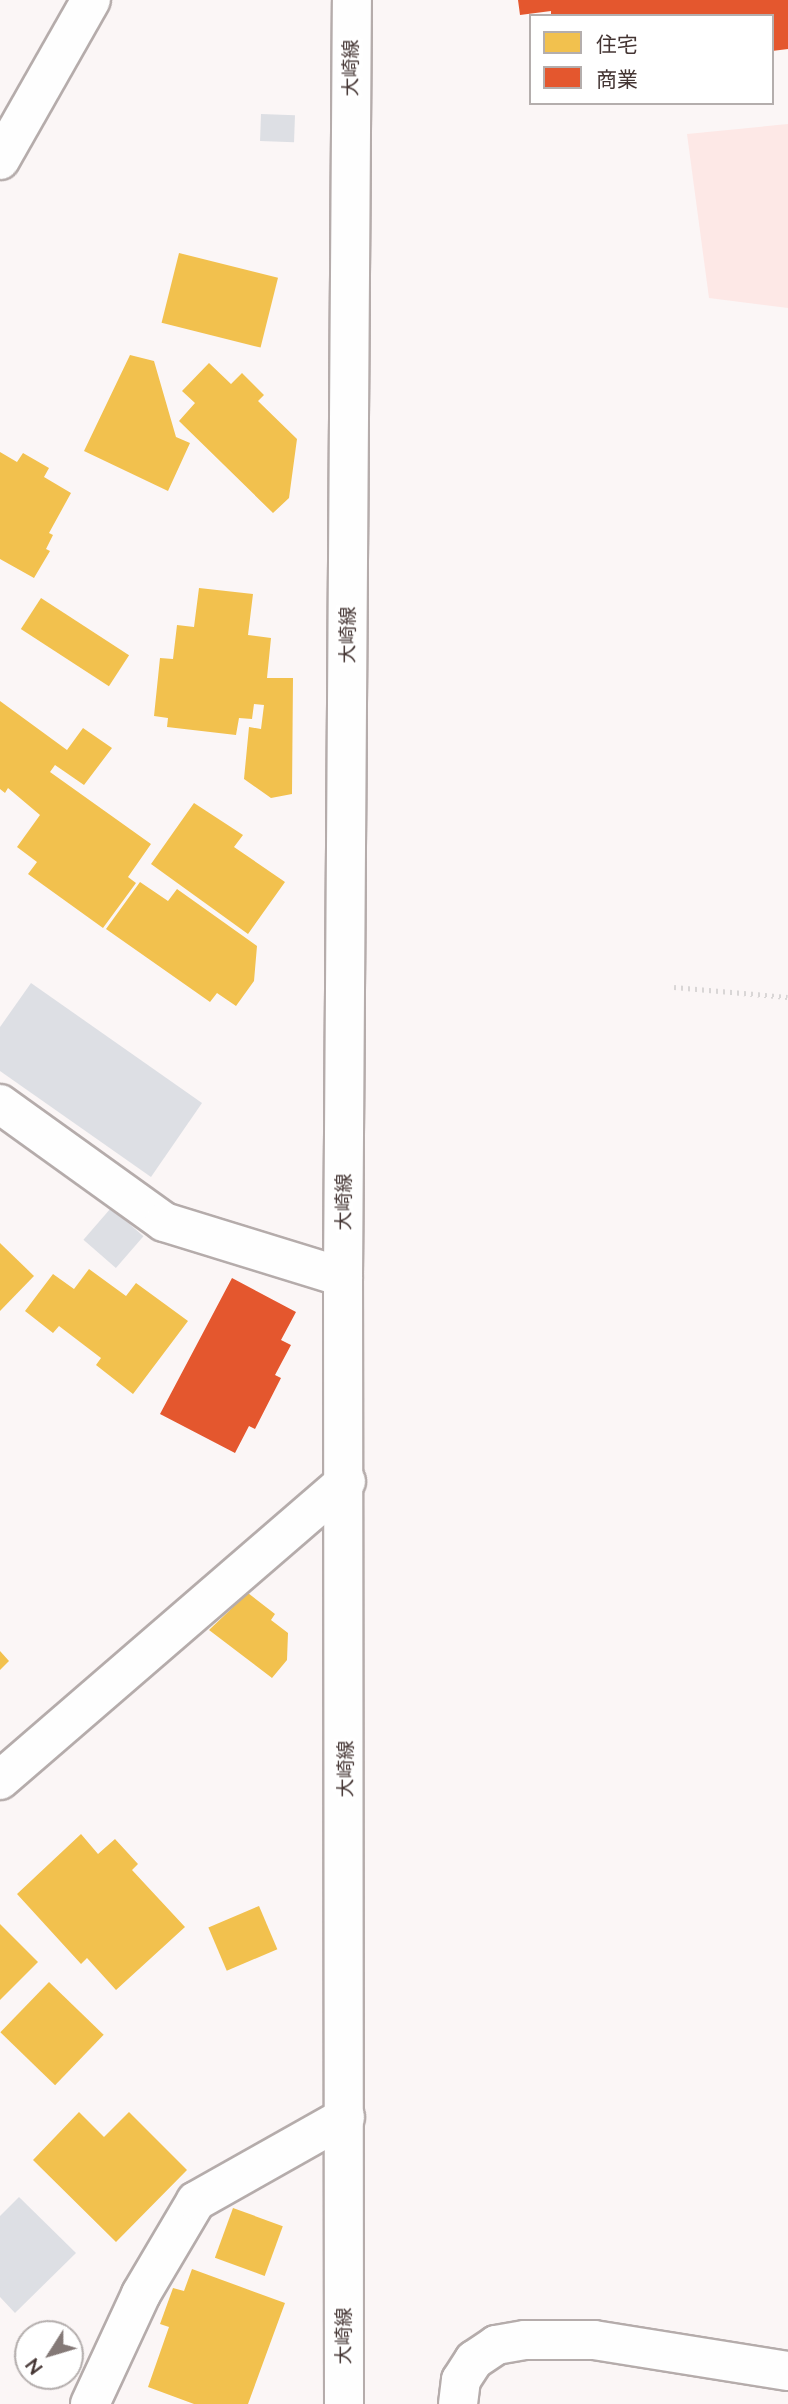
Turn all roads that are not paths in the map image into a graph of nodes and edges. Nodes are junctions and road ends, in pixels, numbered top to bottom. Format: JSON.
{"nodes":[{"id":1,"x":91,"y":0,"type":"edge"},
{"id":2,"x":352,"y":0,"type":"edge"},
{"id":3,"x":0,"y":160,"type":"edge"},
{"id":4,"x":0,"y":1104,"type":"edge"},
{"id":5,"x":344,"y":1277,"type":"junction"},
{"id":6,"x":346,"y":1481,"type":"junction"},
{"id":7,"x":0,"y":1780,"type":"edge"},
{"id":8,"x":345,"y":2117,"type":"junction"},
{"id":9,"x":788,"y":2371,"type":"edge"},
{"id":10,"x":90,"y":2404,"type":"edge"},
{"id":11,"x":344,"y":2404,"type":"edge"},
{"id":12,"x":458,"y":2404,"type":"edge"}],
"edges":[{"from":1,"to":3,"type":"street"},
{"from":2,"to":5,"type":"street","name":"大崎線"},
{"from":4,"to":5,"type":"street"},
{"from":5,"to":6,"type":"street","name":"大崎線"},
{"from":6,"to":7,"type":"street"},
{"from":6,"to":8,"type":"street","name":"大崎線"},
{"from":8,"to":10,"type":"street"},
{"from":8,"to":11,"type":"street","name":"大崎線"},
{"from":9,"to":12,"type":"street"}]}
